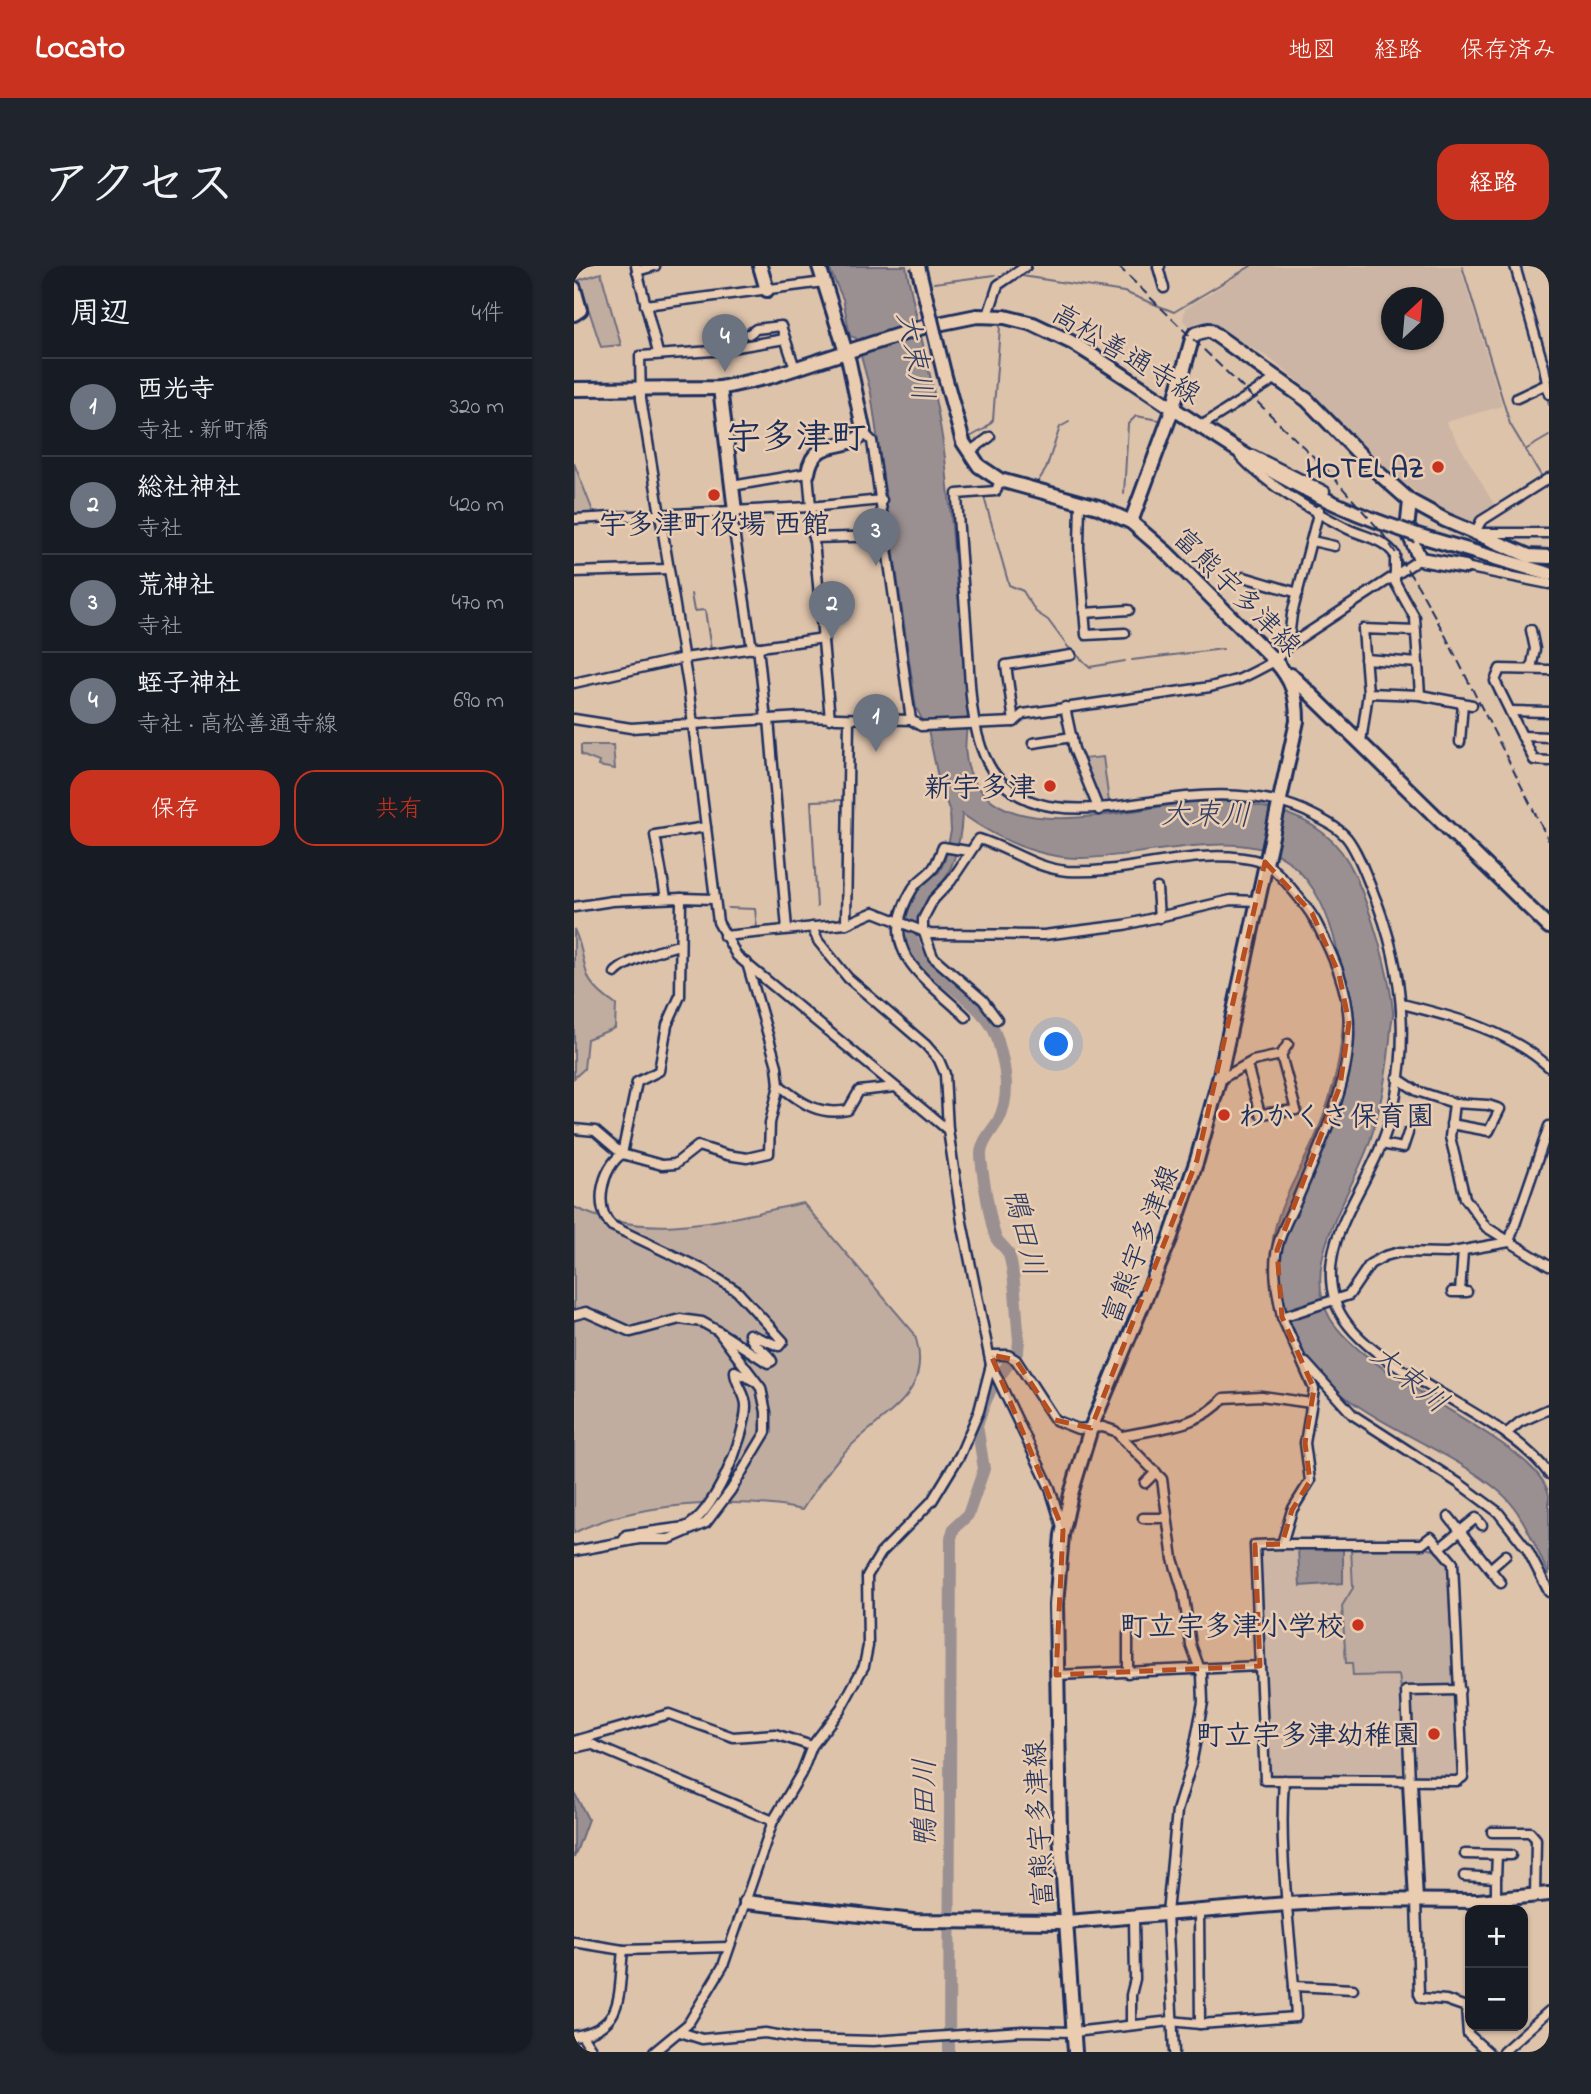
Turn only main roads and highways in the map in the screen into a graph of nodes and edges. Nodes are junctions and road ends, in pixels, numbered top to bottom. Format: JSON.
{"nodes":[{"id":1,"x":760,"y":266,"type":"edge"},
{"id":2,"x":819,"y":266,"type":"edge"},
{"id":3,"x":918,"y":266,"type":"edge"},
{"id":4,"x":574,"y":288,"type":"edge"},
{"id":5,"x":767,"y":289,"type":"road end"},
{"id":6,"x":574,"y":314,"type":"edge"},
{"id":7,"x":852,"y":348,"type":"junction"},
{"id":8,"x":720,"y":388,"type":"junction"},
{"id":9,"x":574,"y":389,"type":"edge"},
{"id":10,"x":1173,"y":408,"type":"junction"},
{"id":11,"x":808,"y":473,"type":"road end"},
{"id":12,"x":1410,"y":501,"type":"junction"},
{"id":13,"x":733,"y":511,"type":"road end"},
{"id":14,"x":1131,"y":522,"type":"junction"},
{"id":15,"x":1549,"y":557,"type":"edge"},
{"id":16,"x":1465,"y":567,"type":"road end"},
{"id":17,"x":1549,"y":574,"type":"edge"},
{"id":18,"x":1275,"y":660,"type":"junction"},
{"id":19,"x":1549,"y":927,"type":"edge"},
{"id":20,"x":1410,"y":1782,"type":"road end"},
{"id":21,"x":1549,"y":1894,"type":"edge"},
{"id":22,"x":1416,"y":1901,"type":"junction"},
{"id":23,"x":746,"y":1902,"type":"road end"},
{"id":24,"x":1068,"y":1923,"type":"junction"},
{"id":25,"x":1075,"y":2052,"type":"edge"}],
"edges":[{"from":1,"to":5,"type":"main road"},
{"from":2,"to":7,"type":"main road"},
{"from":3,"to":14,"type":"main road","name":"富熊宇多津線","bridge":true},
{"from":4,"to":6,"type":"main road"},
{"from":7,"to":8,"type":"main road","name":"高松善通寺線"},
{"from":7,"to":10,"type":"main road","name":"高松善通寺線"},
{"from":7,"to":11,"type":"main road"},
{"from":8,"to":9,"type":"main road","name":"高松善通寺線"},
{"from":8,"to":13,"type":"main road"},
{"from":10,"to":12,"type":"main road"},
{"from":10,"to":14,"type":"main road"},
{"from":10,"to":17,"type":"main road","name":"高松善通寺線","bridge":true},
{"from":12,"to":15,"type":"main road"},
{"from":12,"to":16,"type":"main road"},
{"from":14,"to":18,"type":"main road","name":"富熊宇多津線"},
{"from":18,"to":19,"type":"main road"},
{"from":18,"to":24,"type":"main road","name":"富熊宇多津線"},
{"from":20,"to":22,"type":"main road"},
{"from":21,"to":22,"type":"main road"},
{"from":22,"to":24,"type":"main road"},
{"from":23,"to":24,"type":"main road"},
{"from":24,"to":25,"type":"main road","name":"富熊宇多津線"}]}
